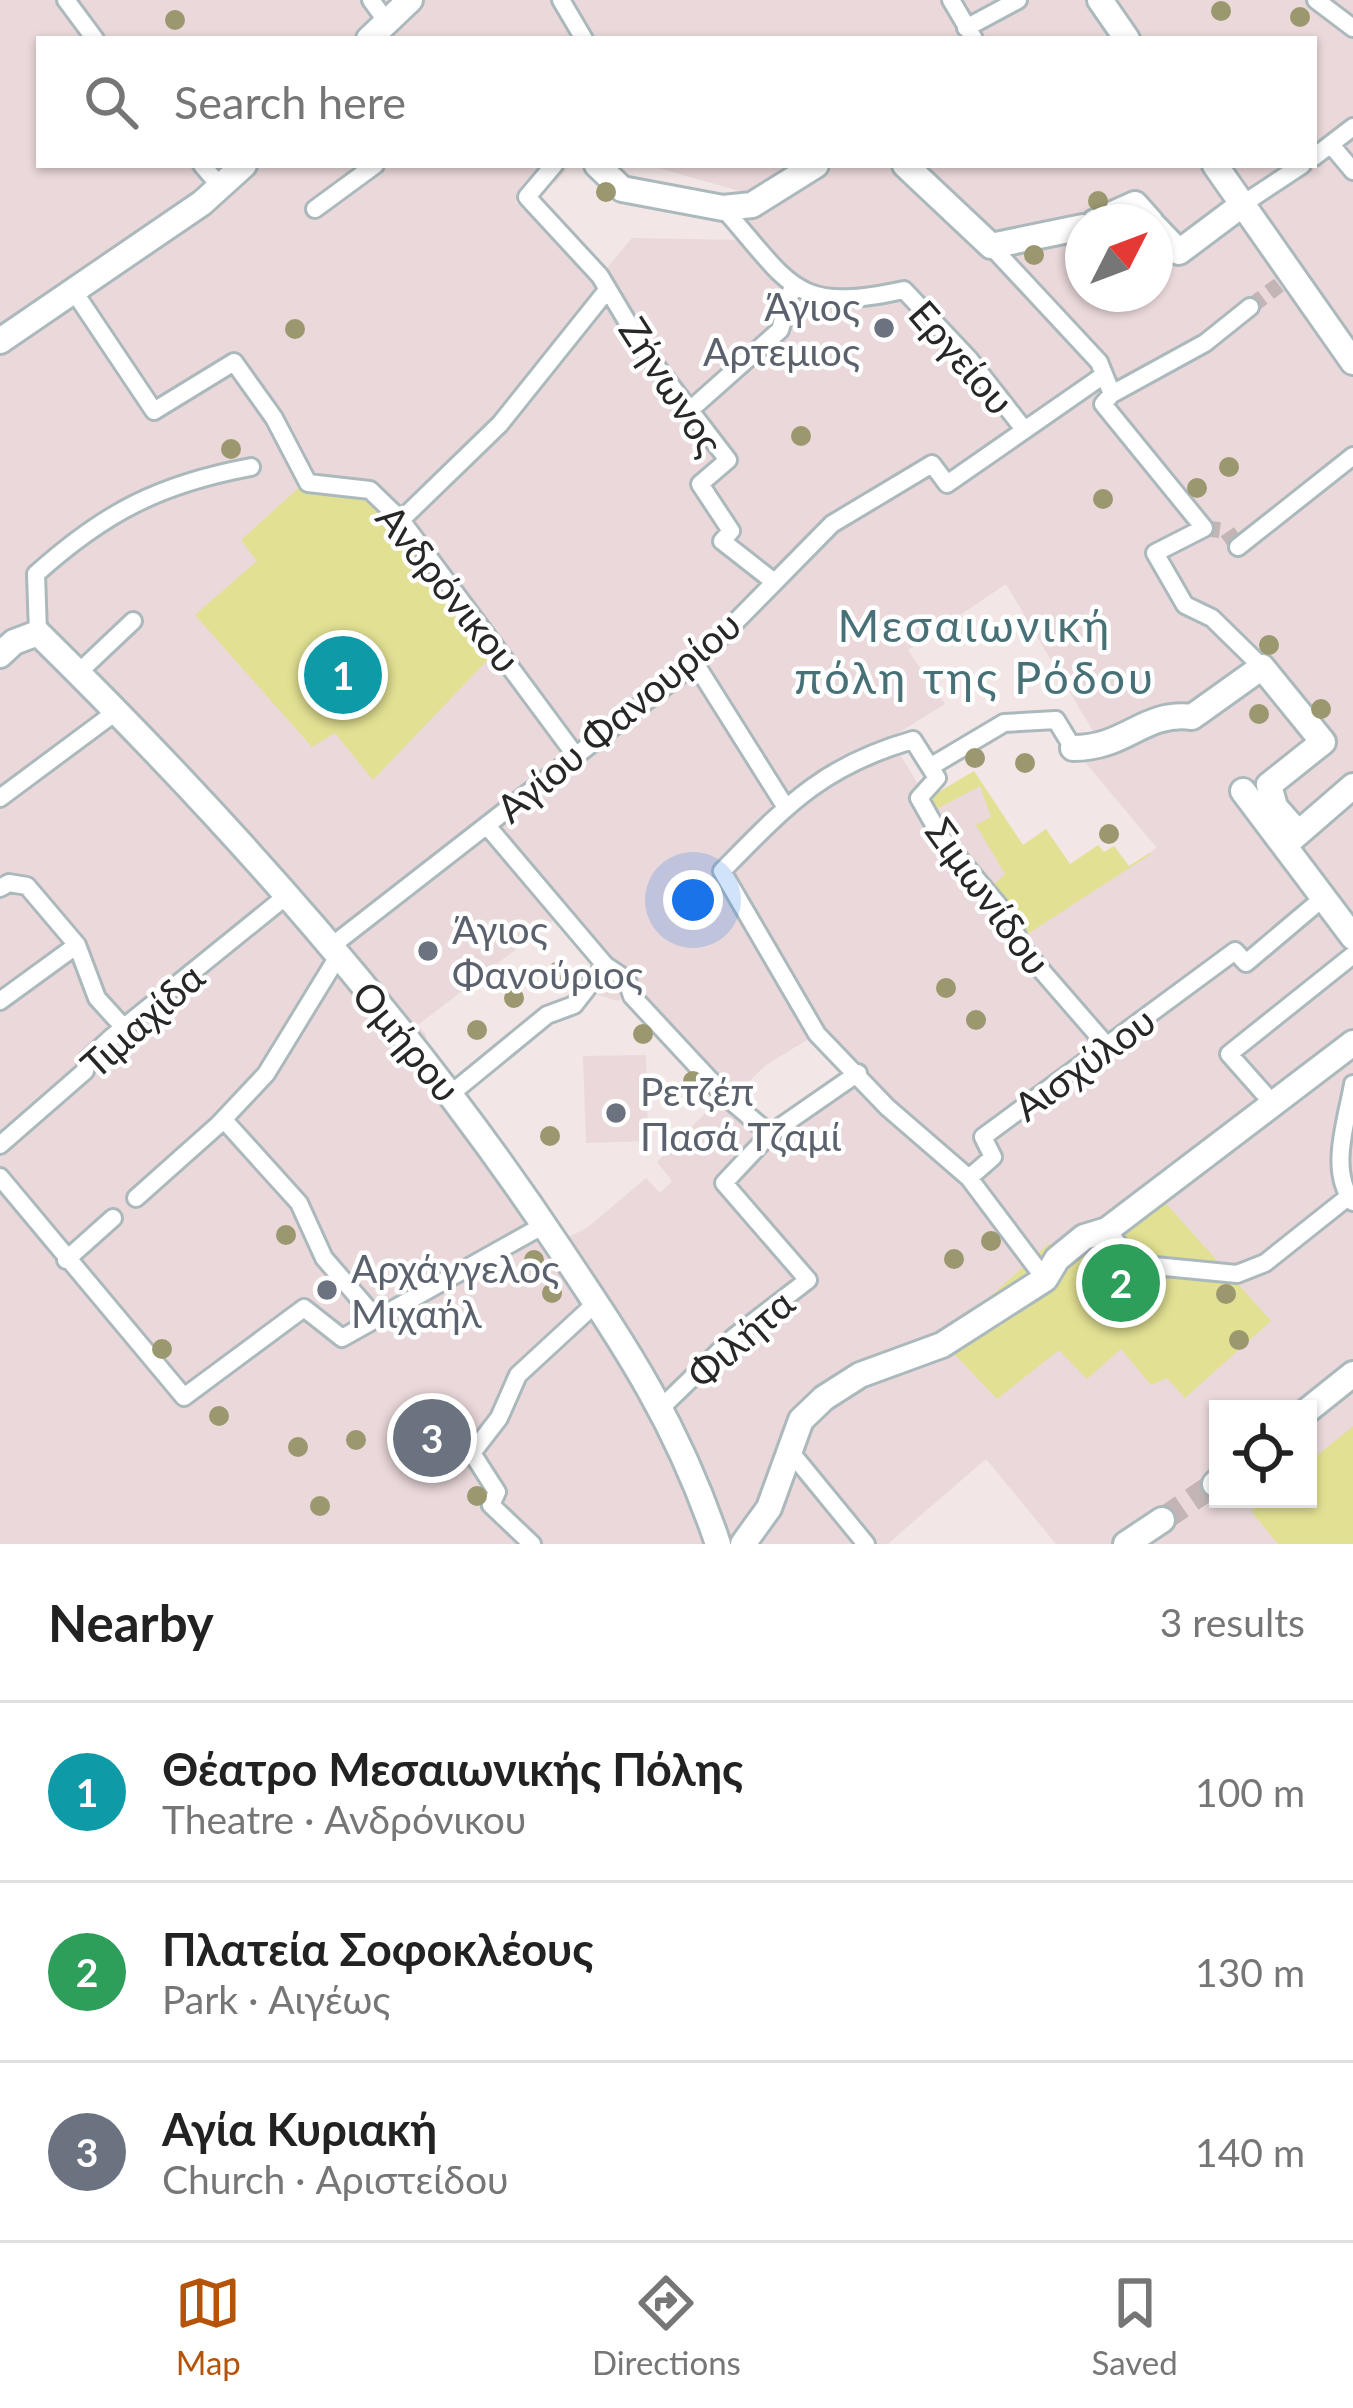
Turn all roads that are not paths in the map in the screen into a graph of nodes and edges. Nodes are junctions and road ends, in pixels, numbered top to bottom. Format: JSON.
{"nodes":[{"id":1,"x":66,"y":0,"type":"edge"},
{"id":2,"x":371,"y":0,"type":"edge"},
{"id":3,"x":410,"y":0,"type":"edge"},
{"id":4,"x":561,"y":0,"type":"edge"},
{"id":5,"x":951,"y":0,"type":"edge"},
{"id":6,"x":1018,"y":0,"type":"edge"},
{"id":7,"x":1100,"y":0,"type":"edge"},
{"id":8,"x":1316,"y":0,"type":"edge"},
{"id":9,"x":1353,"y":28,"type":"edge"},
{"id":10,"x":378,"y":30,"type":"edge"},
{"id":11,"x":970,"y":33,"type":"edge"},
{"id":12,"x":93,"y":36,"type":"edge"},
{"id":13,"x":582,"y":36,"type":"edge"},
{"id":14,"x":1125,"y":36,"type":"edge"},
{"id":15,"x":1353,"y":127,"type":"edge"},
{"id":16,"x":1332,"y":146,"type":"junction"},
{"id":17,"x":1317,"y":156,"type":"edge"},
{"id":18,"x":205,"y":168,"type":"edge"},
{"id":19,"x":241,"y":168,"type":"edge"},
{"id":20,"x":371,"y":168,"type":"edge"},
{"id":21,"x":551,"y":168,"type":"edge"},
{"id":22,"x":601,"y":168,"type":"edge"},
{"id":23,"x":811,"y":168,"type":"edge"},
{"id":24,"x":908,"y":168,"type":"edge"},
{"id":25,"x":1217,"y":168,"type":"edge"},
{"id":26,"x":1298,"y":168,"type":"edge"},
{"id":27,"x":1353,"y":171,"type":"edge"},
{"id":28,"x":220,"y":186,"type":"junction"},
{"id":29,"x":1243,"y":204,"type":"junction"},
{"id":30,"x":723,"y":208,"type":"junction"},
{"id":31,"x":315,"y":209,"type":"dead end"},
{"id":32,"x":1065,"y":231,"type":"edge"},
{"id":33,"x":991,"y":246,"type":"junction"},
{"id":34,"x":1173,"y":246,"type":"edge"},
{"id":35,"x":792,"y":287,"type":"junction"},
{"id":36,"x":608,"y":289,"type":"junction"},
{"id":37,"x":73,"y":290,"type":"junction"},
{"id":38,"x":1250,"y":307,"type":"tunnel mouth"},
{"id":39,"x":0,"y":340,"type":"edge"},
{"id":40,"x":1353,"y":362,"type":"edge"},
{"id":41,"x":1101,"y":376,"type":"junction"},
{"id":42,"x":1112,"y":394,"type":"junction"},
{"id":43,"x":690,"y":410,"type":"junction"},
{"id":44,"x":1023,"y":428,"type":"junction"},
{"id":45,"x":1348,"y":458,"type":"edge"},
{"id":46,"x":251,"y":466,"type":"dead end"},
{"id":47,"x":1353,"y":480,"type":"edge"},
{"id":48,"x":401,"y":520,"type":"junction"},
{"id":49,"x":1238,"y":547,"type":"dead end"},
{"id":50,"x":773,"y":581,"type":"junction"},
{"id":51,"x":134,"y":621,"type":"dead end"},
{"id":52,"x":38,"y":633,"type":"junction"},
{"id":53,"x":0,"y":655,"type":"edge"},
{"id":54,"x":694,"y":663,"type":"junction"},
{"id":55,"x":1262,"y":667,"type":"junction"},
{"id":56,"x":78,"y":673,"type":"junction"},
{"id":57,"x":117,"y":711,"type":"junction"},
{"id":58,"x":1073,"y":748,"type":"joint"},
{"id":59,"x":576,"y":755,"type":"junction"},
{"id":60,"x":930,"y":767,"type":"junction"},
{"id":61,"x":1353,"y":786,"type":"edge"},
{"id":62,"x":1244,"y":791,"type":"dead end"},
{"id":63,"x":0,"y":798,"type":"edge"},
{"id":64,"x":785,"y":806,"type":"junction"},
{"id":65,"x":488,"y":827,"type":"junction"},
{"id":66,"x":1291,"y":839,"type":"junction"},
{"id":67,"x":0,"y":888,"type":"edge"},
{"id":68,"x":285,"y":897,"type":"junction"},
{"id":69,"x":1323,"y":898,"type":"junction"},
{"id":70,"x":1353,"y":938,"type":"edge"},
{"id":71,"x":76,"y":945,"type":"junction"},
{"id":72,"x":333,"y":953,"type":"junction"},
{"id":73,"x":1353,"y":955,"type":"edge"},
{"id":74,"x":605,"y":964,"type":"junction"},
{"id":75,"x":0,"y":1001,"type":"edge"},
{"id":76,"x":126,"y":1030,"type":"junction"},
{"id":77,"x":1353,"y":1043,"type":"edge"},
{"id":78,"x":1108,"y":1047,"type":"junction"},
{"id":79,"x":858,"y":1073,"type":"junction"},
{"id":80,"x":1353,"y":1084,"type":"edge"},
{"id":81,"x":453,"y":1092,"type":"junction"},
{"id":82,"x":1275,"y":1106,"type":"junction"},
{"id":83,"x":224,"y":1120,"type":"junction"},
{"id":84,"x":770,"y":1134,"type":"junction"},
{"id":85,"x":0,"y":1145,"type":"edge"},
{"id":86,"x":0,"y":1177,"type":"edge"},
{"id":87,"x":969,"y":1178,"type":"junction"},
{"id":88,"x":136,"y":1198,"type":"dead end"},
{"id":89,"x":1350,"y":1200,"type":"edge"},
{"id":90,"x":112,"y":1218,"type":"dead end"},
{"id":91,"x":544,"y":1226,"type":"junction"},
{"id":92,"x":1107,"y":1230,"type":"junction"},
{"id":93,"x":66,"y":1260,"type":"junction"},
{"id":94,"x":1045,"y":1280,"type":"junction"},
{"id":95,"x":596,"y":1303,"type":"junction"},
{"id":96,"x":376,"y":1318,"type":"junction"},
{"id":97,"x":1353,"y":1374,"type":"edge"},
{"id":98,"x":1317,"y":1403,"type":"edge"},
{"id":99,"x":663,"y":1406,"type":"junction"},
{"id":100,"x":789,"y":1450,"type":"junction"},
{"id":101,"x":1162,"y":1520,"type":"tunnel mouth"},
{"id":102,"x":532,"y":1544,"type":"edge"},
{"id":103,"x":718,"y":1544,"type":"edge"},
{"id":104,"x":742,"y":1544,"type":"edge"},
{"id":105,"x":866,"y":1544,"type":"edge"},
{"id":106,"x":1126,"y":1544,"type":"edge"}],
"edges":[{"from":1,"to":12,"type":"street"},
{"from":2,"to":10,"type":"street"},
{"from":3,"to":10,"type":"street"},
{"from":4,"to":13,"type":"street"},
{"from":5,"to":11,"type":"street"},
{"from":6,"to":11,"type":"street"},
{"from":7,"to":14,"type":"street"},
{"from":8,"to":9,"type":"street"},
{"from":15,"to":16,"type":"street"},
{"from":16,"to":17,"type":"street"},
{"from":16,"to":27,"type":"street"},
{"from":18,"to":28,"type":"street"},
{"from":19,"to":28,"type":"street"},
{"from":20,"to":31,"type":"street"},
{"from":21,"to":36,"type":"street","name":"Ζήνωνος"},
{"from":22,"to":30,"type":"street"},
{"from":23,"to":30,"type":"street"},
{"from":24,"to":33,"type":"street"},
{"from":25,"to":29,"type":"street"},
{"from":26,"to":29,"type":"street"},
{"from":28,"to":37,"type":"street"},
{"from":29,"to":34,"type":"street"},
{"from":29,"to":40,"type":"street"},
{"from":30,"to":35,"type":"street"},
{"from":32,"to":33,"type":"street"},
{"from":33,"to":41,"type":"street"},
{"from":35,"to":43,"type":"street"},
{"from":35,"to":44,"type":"street","name":"Εργείου"},
{"from":36,"to":43,"type":"street","name":"Ζήνωνος"},
{"from":36,"to":48,"type":"street"},
{"from":37,"to":39,"type":"street"},
{"from":37,"to":48,"type":"street","name":"Ανδρόνικου"},
{"from":38,"to":42,"type":"street"},
{"from":41,"to":42,"type":"street"},
{"from":41,"to":44,"type":"street","name":"Αγίου Φανουρίου"},
{"from":42,"to":55,"type":"street"},
{"from":43,"to":50,"type":"street","name":"Ζήνωνος"},
{"from":44,"to":50,"type":"street","name":"Αγίου Φανουρίου"},
{"from":45,"to":47,"type":"street"},
{"from":45,"to":49,"type":"street"},
{"from":46,"to":52,"type":"street"},
{"from":48,"to":59,"type":"street","name":"Ανδρόνικου"},
{"from":50,"to":54,"type":"street","name":"Αγίου Φανουρίου"},
{"from":51,"to":56,"type":"street"},
{"from":52,"to":53,"type":"street"},
{"from":52,"to":56,"type":"street","name":"Ομήρου"},
{"from":54,"to":59,"type":"street","name":"Αγίου Φανουρίου"},
{"from":54,"to":64,"type":"street"},
{"from":55,"to":58,"type":"street"},
{"from":55,"to":66,"type":"street"},
{"from":56,"to":57,"type":"street","name":"Ομήρου"},
{"from":57,"to":63,"type":"street"},
{"from":57,"to":68,"type":"street","name":"Ομήρου"},
{"from":58,"to":60,"type":"street"},
{"from":59,"to":65,"type":"street","name":"Αγίου Φανουρίου"},
{"from":60,"to":64,"type":"street","name":"Σιμωνίδου"},
{"from":60,"to":78,"type":"street","name":"Σιμωνίδου"},
{"from":61,"to":66,"type":"street"},
{"from":62,"to":66,"type":"street"},
{"from":64,"to":79,"type":"street"},
{"from":65,"to":72,"type":"street","name":"Αγίου Φανουρίου"},
{"from":65,"to":74,"type":"street"},
{"from":66,"to":69,"type":"street"},
{"from":67,"to":71,"type":"street"},
{"from":68,"to":72,"type":"street","name":"Ομήρου"},
{"from":68,"to":76,"type":"street","name":"Τιμαχίδα"},
{"from":69,"to":70,"type":"street"},
{"from":69,"to":78,"type":"street","name":"Αισχύλου"},
{"from":71,"to":75,"type":"street"},
{"from":71,"to":76,"type":"street"},
{"from":72,"to":81,"type":"street","name":"Ομήρου"},
{"from":72,"to":83,"type":"street"},
{"from":73,"to":82,"type":"street"},
{"from":74,"to":81,"type":"street"},
{"from":74,"to":84,"type":"street"},
{"from":76,"to":85,"type":"street","name":"Τιμαχίδα"},
{"from":77,"to":82,"type":"street"},
{"from":78,"to":87,"type":"street","name":"Αισχύλου"},
{"from":79,"to":84,"type":"street","name":"Φιλήτα"},
{"from":79,"to":87,"type":"street"},
{"from":80,"to":89,"type":"street"},
{"from":81,"to":91,"type":"street","name":"Ομήρου"},
{"from":82,"to":92,"type":"street"},
{"from":83,"to":88,"type":"street"},
{"from":83,"to":96,"type":"street"},
{"from":84,"to":99,"type":"street","name":"Φιλήτα"},
{"from":86,"to":93,"type":"street"},
{"from":87,"to":94,"type":"street"},
{"from":89,"to":92,"type":"street"},
{"from":90,"to":93,"type":"street"},
{"from":91,"to":95,"type":"street","name":"Ομήρου"},
{"from":91,"to":96,"type":"street"},
{"from":92,"to":94,"type":"street"},
{"from":93,"to":96,"type":"street"},
{"from":94,"to":100,"type":"street"},
{"from":95,"to":99,"type":"street","name":"Ομήρου"},
{"from":95,"to":102,"type":"street"},
{"from":97,"to":98,"type":"street"},
{"from":99,"to":103,"type":"street","name":"Ομήρου"},
{"from":100,"to":104,"type":"street"},
{"from":100,"to":105,"type":"street"},
{"from":101,"to":106,"type":"street"}]}
